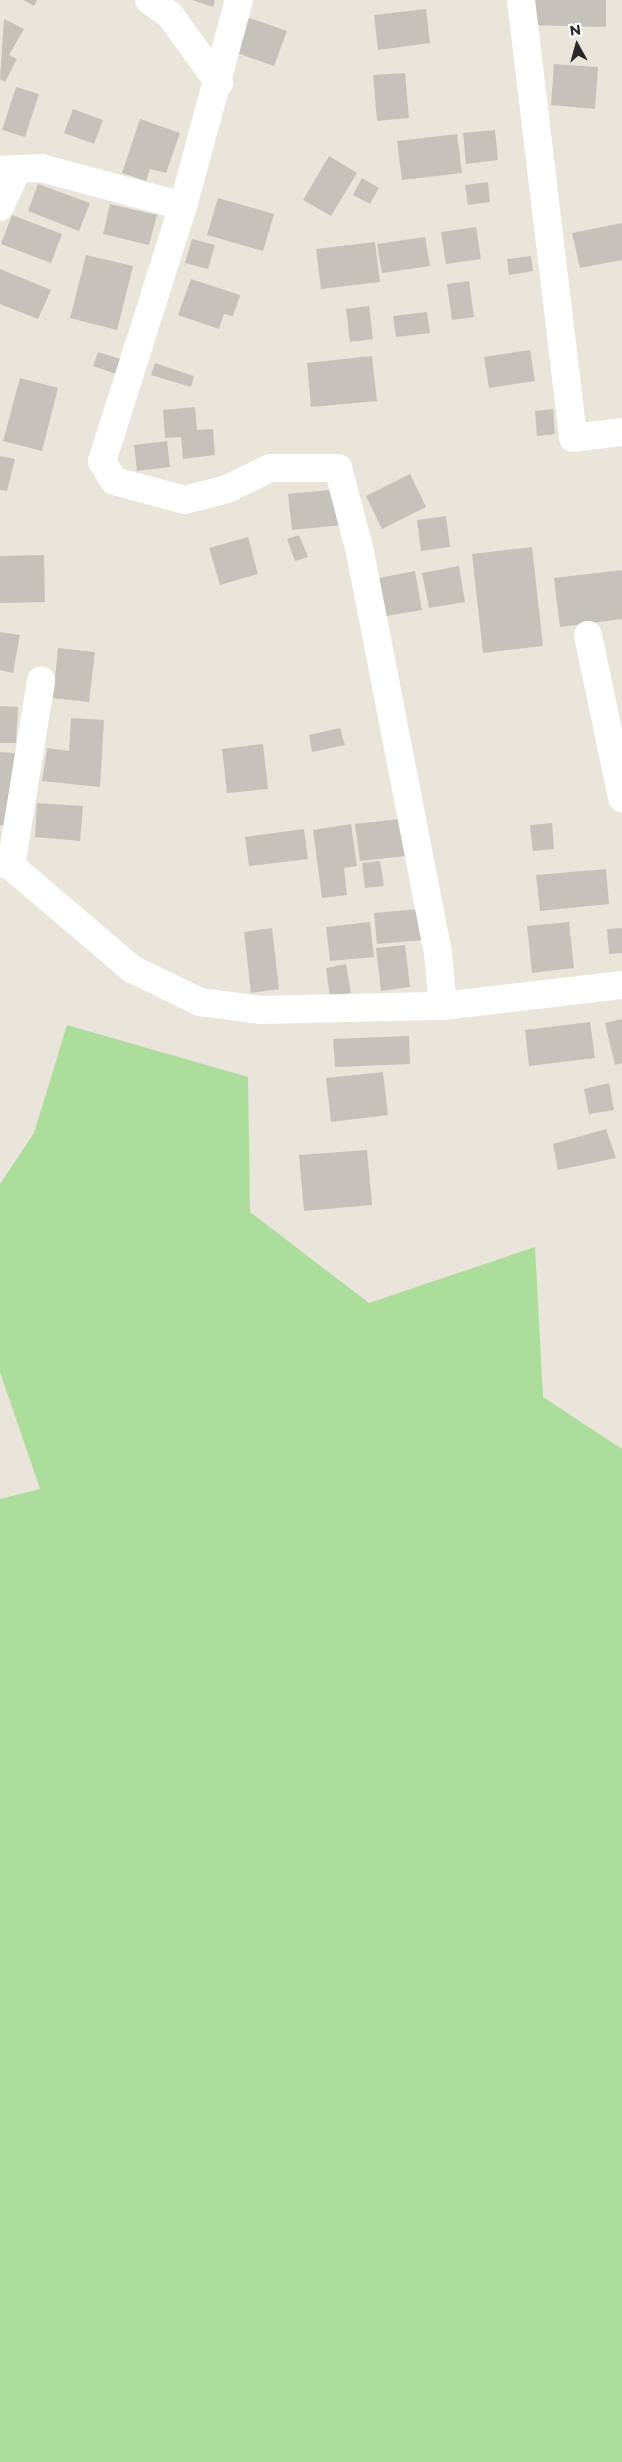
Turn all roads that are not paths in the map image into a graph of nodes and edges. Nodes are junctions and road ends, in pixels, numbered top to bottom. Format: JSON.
{"nodes":[{"id":1,"x":239,"y":0,"type":"edge"},
{"id":2,"x":521,"y":0,"type":"edge"},
{"id":3,"x":164,"y":5,"type":"edge"},
{"id":4,"x":219,"y":83,"type":"junction"},
{"id":5,"x":8,"y":170,"type":"edge"},
{"id":6,"x":183,"y":206,"type":"junction"},
{"id":7,"x":0,"y":208,"type":"edge"},
{"id":8,"x":622,"y":432,"type":"edge"},
{"id":9,"x":588,"y":635,"type":"dead end"},
{"id":10,"x":41,"y":680,"type":"dead end"},
{"id":11,"x":622,"y":798,"type":"edge"},
{"id":12,"x":6,"y":864,"type":"edge"},
{"id":13,"x":622,"y":985,"type":"edge"},
{"id":14,"x":443,"y":1006,"type":"junction"}],
"edges":[{"from":1,"to":4,"type":"street"},
{"from":2,"to":8,"type":"street"},
{"from":3,"to":4,"type":"street"},
{"from":4,"to":6,"type":"street"},
{"from":5,"to":6,"type":"street"},
{"from":5,"to":7,"type":"street"},
{"from":6,"to":14,"type":"street"},
{"from":9,"to":11,"type":"street"},
{"from":10,"to":12,"type":"street"},
{"from":12,"to":14,"type":"street"},
{"from":13,"to":14,"type":"street"}]}
